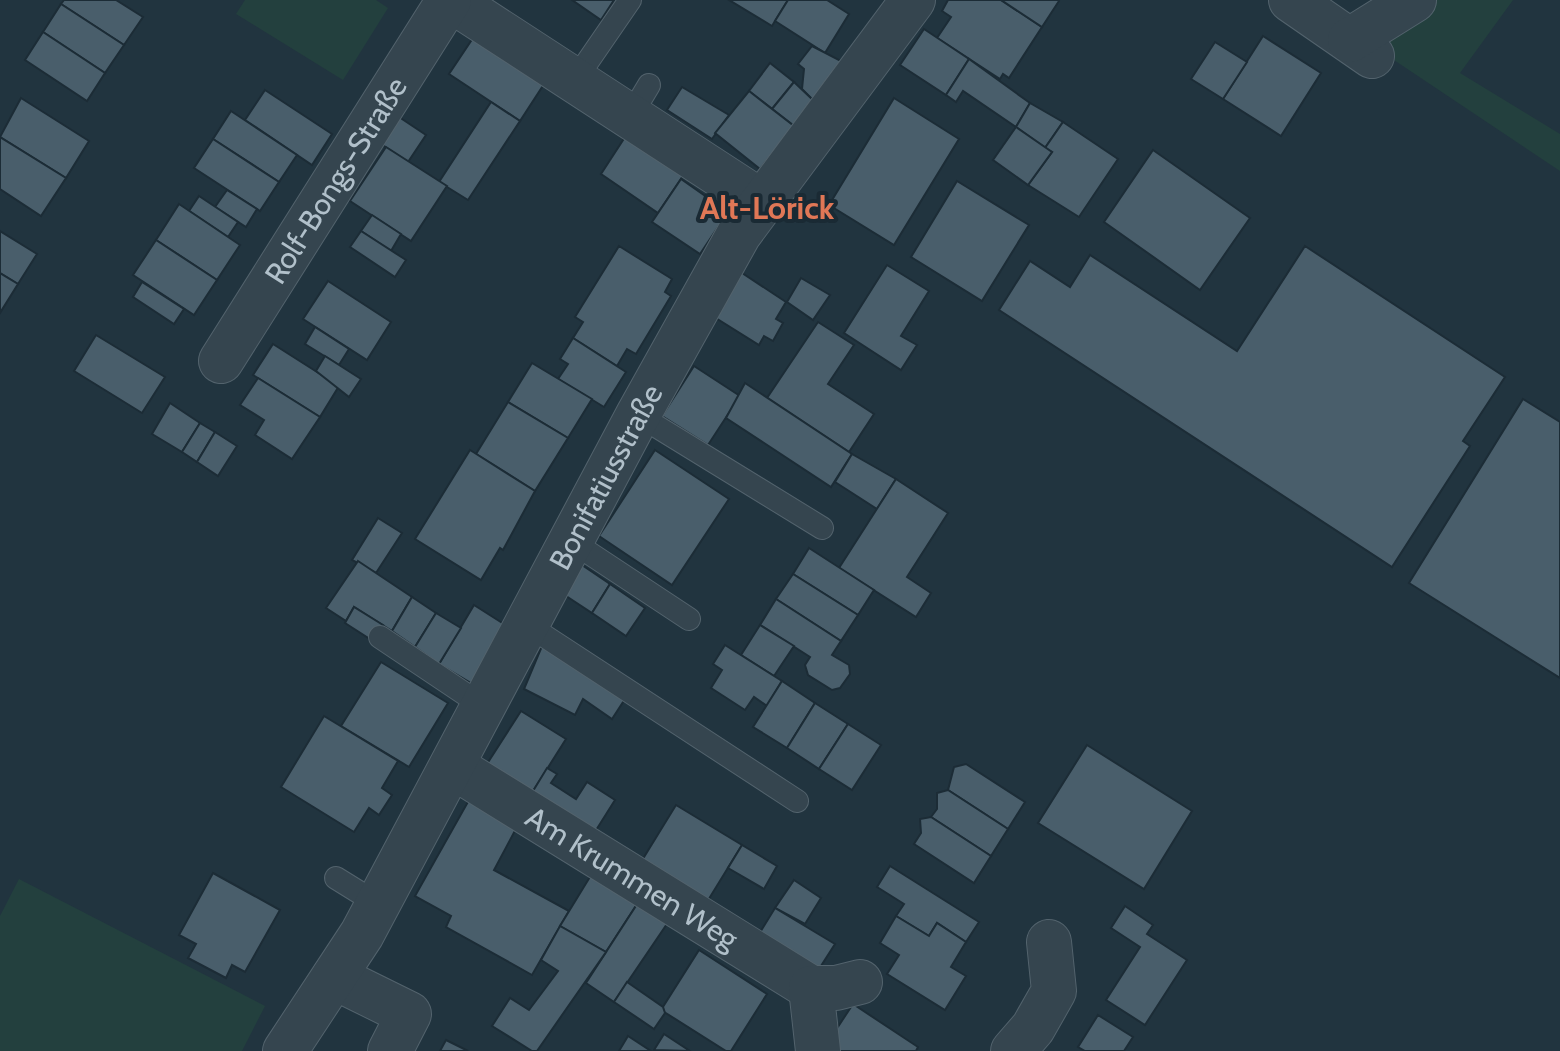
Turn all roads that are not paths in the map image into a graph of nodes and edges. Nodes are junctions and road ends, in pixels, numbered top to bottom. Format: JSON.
{"nodes":[{"id":1,"x":450,"y":0,"type":"edge"},
{"id":2,"x":630,"y":0,"type":"edge"},
{"id":3,"x":913,"y":0,"type":"edge"},
{"id":4,"x":1291,"y":0,"type":"edge"},
{"id":5,"x":1414,"y":0,"type":"edge"},
{"id":6,"x":575,"y":80,"type":"junction"},
{"id":7,"x":760,"y":201,"type":"junction"},
{"id":8,"x":221,"y":361,"type":"dead end"},
{"id":9,"x":638,"y":415,"type":"junction"},
{"id":10,"x":822,"y":528,"type":"dead end"},
{"id":11,"x":571,"y":541,"type":"junction"},
{"id":12,"x":689,"y":619,"type":"dead end"},
{"id":13,"x":526,"y":624,"type":"junction"},
{"id":14,"x":380,"y":637,"type":"dead end"},
{"id":15,"x":483,"y":706,"type":"junction"},
{"id":16,"x":452,"y":766,"type":"junction"},
{"id":17,"x":797,"y":801,"type":"dead end"},
{"id":18,"x":336,"y":878,"type":"dead end"},
{"id":19,"x":378,"y":904,"type":"junction"},
{"id":20,"x":1049,"y":942,"type":"dead end"},
{"id":21,"x":334,"y":977,"type":"junction"},
{"id":22,"x":860,"y":982,"type":"dead end"},
{"id":23,"x":811,"y":988,"type":"junction"},
{"id":24,"x":285,"y":1051,"type":"edge"},
{"id":25,"x":390,"y":1051,"type":"edge"},
{"id":26,"x":818,"y":1051,"type":"edge"},
{"id":27,"x":1013,"y":1051,"type":"edge"}],
"edges":[{"from":1,"to":6,"type":"street"},
{"from":1,"to":8,"type":"street","name":"Rolf-Bongs-Straße"},
{"from":2,"to":6,"type":"lane"},
{"from":3,"to":7,"type":"street","name":"Bonifatiusstraße"},
{"from":4,"to":5,"type":"street"},
{"from":6,"to":7,"type":"street"},
{"from":7,"to":9,"type":"street","name":"Bonifatiusstraße"},
{"from":9,"to":10,"type":"lane"},
{"from":9,"to":11,"type":"street","name":"Bonifatiusstraße"},
{"from":11,"to":12,"type":"lane"},
{"from":11,"to":13,"type":"street","name":"Bonifatiusstraße"},
{"from":13,"to":15,"type":"street","name":"Bonifatiusstraße"},
{"from":13,"to":17,"type":"lane"},
{"from":14,"to":15,"type":"lane"},
{"from":15,"to":16,"type":"street","name":"Bonifatiusstraße"},
{"from":16,"to":19,"type":"street","name":"Bonifatiusstraße"},
{"from":16,"to":23,"type":"street","name":"Am Krummen Weg"},
{"from":18,"to":19,"type":"lane"},
{"from":19,"to":21,"type":"street","name":"Bonifatiusstraße"},
{"from":20,"to":27,"type":"street"},
{"from":21,"to":24,"type":"street","name":"Bonifatiusstraße"},
{"from":21,"to":25,"type":"street"},
{"from":22,"to":23,"type":"street"},
{"from":23,"to":26,"type":"street"}]}
